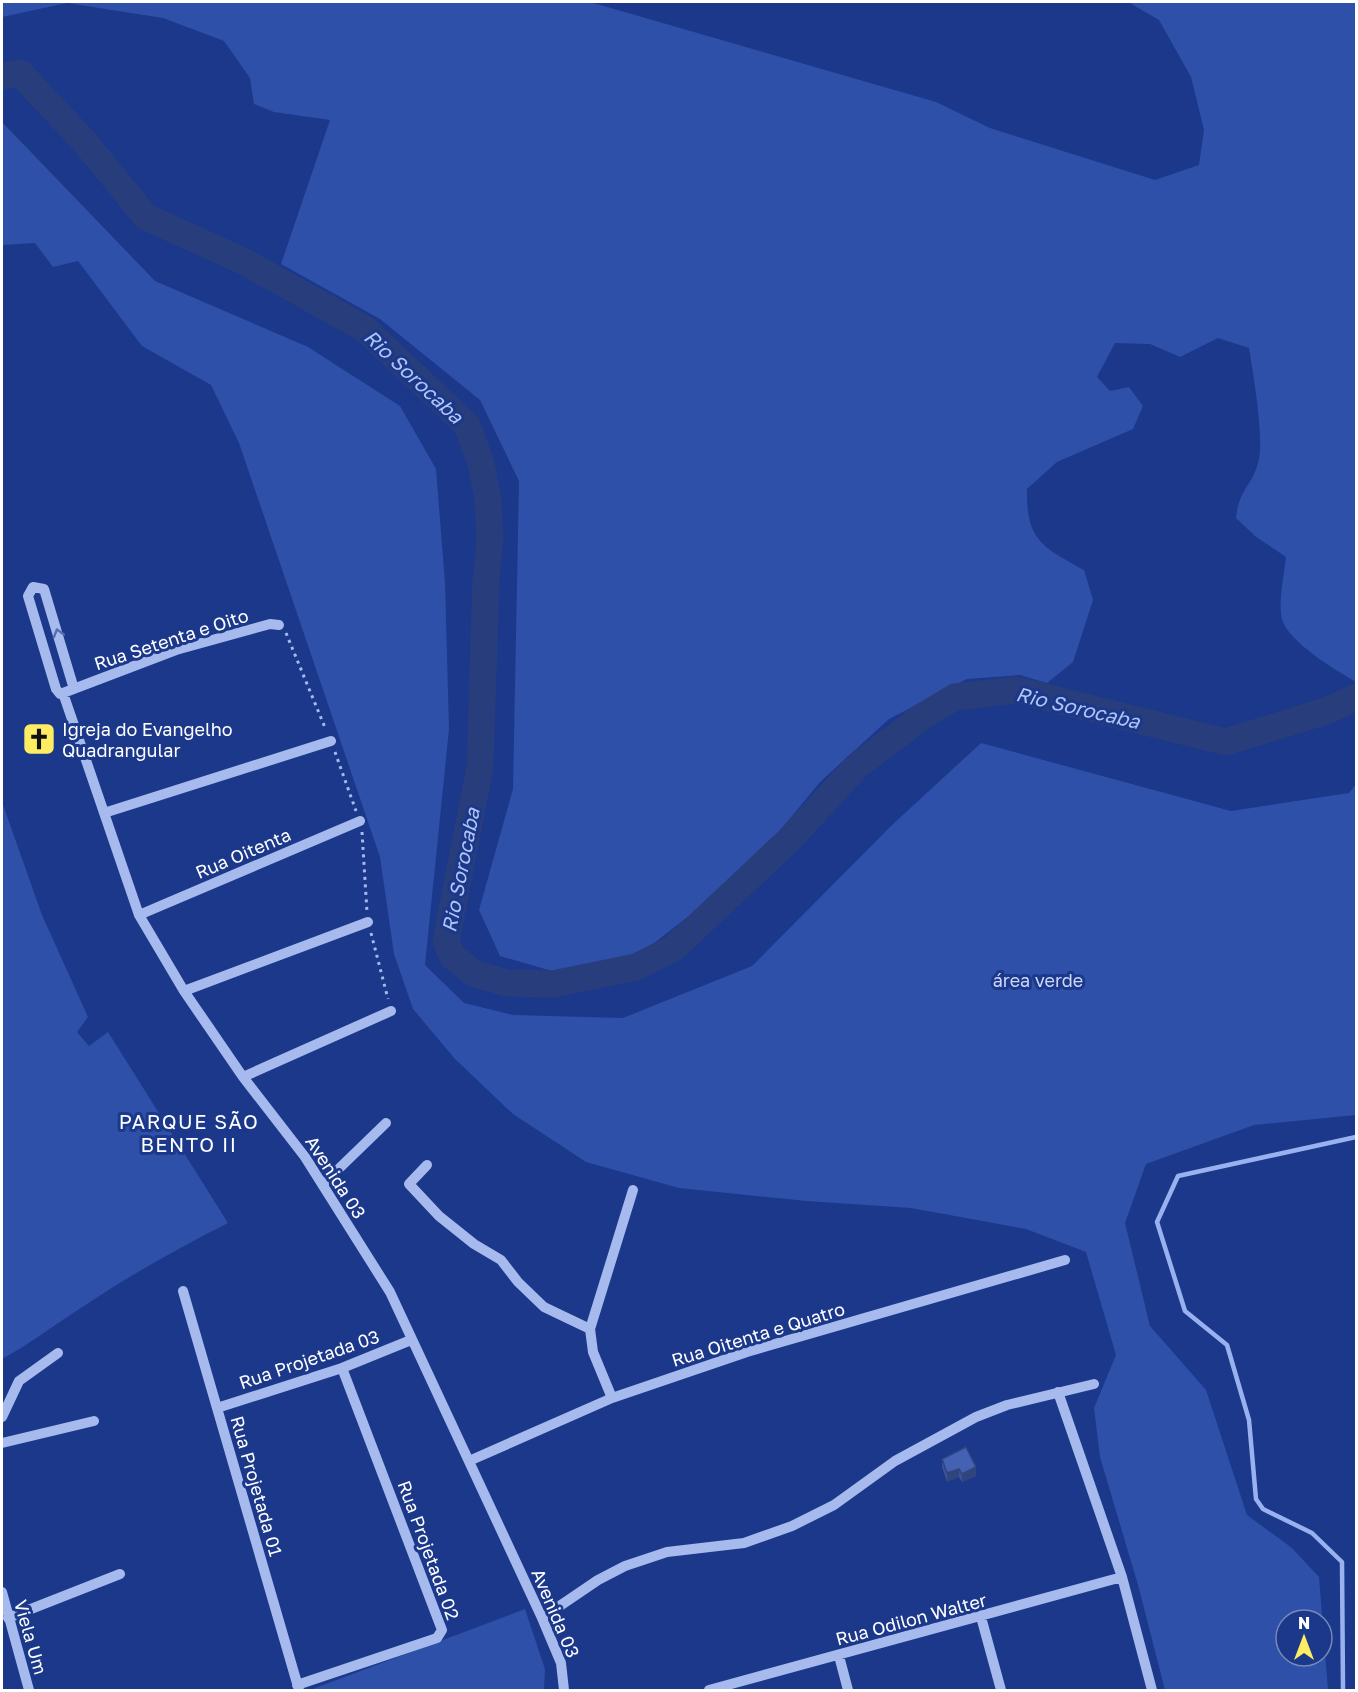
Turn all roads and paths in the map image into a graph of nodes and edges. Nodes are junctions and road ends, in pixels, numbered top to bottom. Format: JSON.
{"nodes":[{"id":1,"x":279,"y":625,"type":"dead end"},
{"id":2,"x":69,"y":691,"type":"junction"},
{"id":3,"x":331,"y":741,"type":"dead end"},
{"id":4,"x":104,"y":813,"type":"junction"},
{"id":5,"x":360,"y":821,"type":"dead end"},
{"id":6,"x":139,"y":915,"type":"junction"},
{"id":7,"x":368,"y":922,"type":"dead end"},
{"id":8,"x":184,"y":991,"type":"junction"},
{"id":9,"x":392,"y":1011,"type":"dead end"},
{"id":10,"x":243,"y":1077,"type":"junction"},
{"id":11,"x":386,"y":1123,"type":"dead end"},
{"id":12,"x":427,"y":1165,"type":"dead end"},
{"id":13,"x":323,"y":1184,"type":"junction"},
{"id":14,"x":633,"y":1190,"type":"dead end"},
{"id":15,"x":1065,"y":1260,"type":"dead end"},
{"id":16,"x":183,"y":1291,"type":"dead end"},
{"id":17,"x":590,"y":1329,"type":"junction"},
{"id":18,"x":411,"y":1340,"type":"junction"},
{"id":19,"x":58,"y":1353,"type":"dead end"},
{"id":20,"x":342,"y":1368,"type":"junction"},
{"id":21,"x":1094,"y":1384,"type":"dead end"},
{"id":22,"x":1058,"y":1392,"type":"junction"},
{"id":23,"x":612,"y":1398,"type":"junction"},
{"id":24,"x":217,"y":1408,"type":"junction"},
{"id":25,"x":2,"y":1417,"type":"edge"},
{"id":26,"x":94,"y":1421,"type":"dead end"},
{"id":27,"x":2,"y":1443,"type":"edge"},
{"id":28,"x":469,"y":1461,"type":"junction"},
{"id":29,"x":120,"y":1574,"type":"dead end"},
{"id":30,"x":1122,"y":1577,"type":"junction"},
{"id":31,"x":2,"y":1592,"type":"edge"},
{"id":32,"x":981,"y":1617,"type":"junction"},
{"id":33,"x":8,"y":1618,"type":"junction"},
{"id":34,"x":542,"y":1618,"type":"junction"},
{"id":35,"x":839,"y":1656,"type":"junction"},
{"id":36,"x":298,"y":1688,"type":"edge"},
{"id":37,"x":29,"y":1690,"type":"edge"},
{"id":38,"x":564,"y":1690,"type":"edge"},
{"id":39,"x":709,"y":1690,"type":"edge"},
{"id":40,"x":848,"y":1690,"type":"edge"},
{"id":41,"x":1001,"y":1690,"type":"edge"},
{"id":42,"x":1152,"y":1690,"type":"edge"}],
"edges":[{"from":1,"to":2,"type":"street","name":"Rua Setenta e Oito"},
{"from":2,"to":2,"type":"street","one_way":true},
{"from":2,"to":4,"type":"street","name":"Avenida 03"},
{"from":3,"to":4,"type":"street"},
{"from":4,"to":6,"type":"street","name":"Avenida 03"},
{"from":5,"to":6,"type":"street","name":"Rua Oitenta"},
{"from":6,"to":8,"type":"street","name":"Avenida 03"},
{"from":7,"to":8,"type":"street"},
{"from":8,"to":10,"type":"street","name":"Avenida 03"},
{"from":9,"to":10,"type":"street"},
{"from":10,"to":13,"type":"street","name":"Avenida 03"},
{"from":11,"to":13,"type":"street"},
{"from":12,"to":17,"type":"street"},
{"from":13,"to":18,"type":"street","name":"Avenida 03"},
{"from":14,"to":17,"type":"street"},
{"from":15,"to":23,"type":"street","name":"Rua Oitenta e Quatro"},
{"from":16,"to":24,"type":"street","name":"Rua Projetada 01"},
{"from":17,"to":23,"type":"street"},
{"from":18,"to":20,"type":"street","name":"Rua Projetada 03"},
{"from":18,"to":28,"type":"street","name":"Avenida 03"},
{"from":19,"to":25,"type":"street"},
{"from":20,"to":24,"type":"street","name":"Rua Projetada 03"},
{"from":20,"to":36,"type":"street","name":"Rua Projetada 02"},
{"from":21,"to":22,"type":"street"},
{"from":22,"to":30,"type":"street"},
{"from":22,"to":34,"type":"street"},
{"from":23,"to":28,"type":"street","name":"Rua Oitenta e Quatro"},
{"from":24,"to":36,"type":"street","name":"Rua Projetada 01"},
{"from":26,"to":27,"type":"street"},
{"from":28,"to":34,"type":"street","name":"Avenida 03"},
{"from":29,"to":33,"type":"street"},
{"from":30,"to":32,"type":"street","name":"Rua Odilon Walter"},
{"from":30,"to":42,"type":"street"},
{"from":31,"to":33,"type":"street","name":"Viela Um"},
{"from":32,"to":35,"type":"street","name":"Rua Odilon Walter"},
{"from":32,"to":41,"type":"street"},
{"from":33,"to":37,"type":"street","name":"Viela Um"},
{"from":34,"to":38,"type":"street","name":"Avenida 03"},
{"from":35,"to":39,"type":"street","name":"Rua Odilon Walter"},
{"from":35,"to":40,"type":"street"}]}
